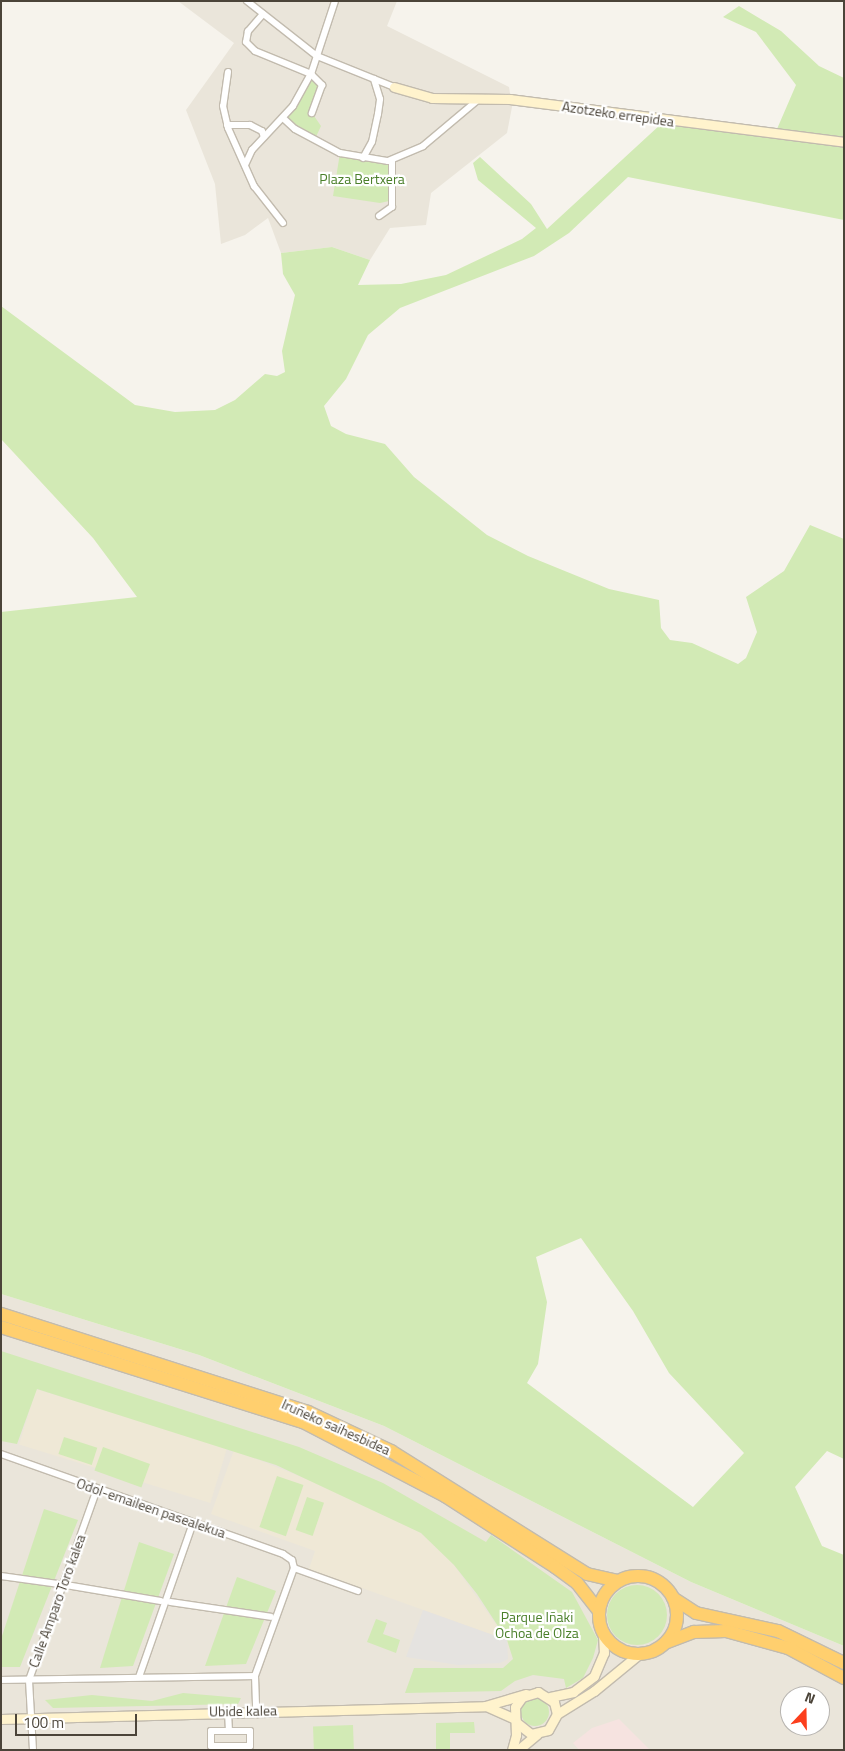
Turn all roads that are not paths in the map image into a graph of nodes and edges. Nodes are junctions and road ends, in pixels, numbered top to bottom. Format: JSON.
{"nodes":[{"id":1,"x":247,"y":1,"type":"edge"},
{"id":2,"x":335,"y":1,"type":"edge"},
{"id":3,"x":263,"y":14,"type":"junction"},
{"id":4,"x":318,"y":56,"type":"junction"},
{"id":5,"x":228,"y":72,"type":"dead end"},
{"id":6,"x":311,"y":74,"type":"junction"},
{"id":7,"x":374,"y":79,"type":"junction"},
{"id":8,"x":394,"y":87,"type":"joint"},
{"id":9,"x":479,"y":99,"type":"junction"},
{"id":10,"x":312,"y":113,"type":"dead end"},
{"id":11,"x":283,"y":118,"type":"junction"},
{"id":12,"x":227,"y":125,"type":"junction"},
{"id":13,"x":264,"y":137,"type":"junction"},
{"id":14,"x":844,"y":142,"type":"edge"},
{"id":15,"x":363,"y":158,"type":"junction"},
{"id":16,"x":392,"y":160,"type":"junction"},
{"id":17,"x":245,"y":165,"type":"junction"},
{"id":18,"x":379,"y":216,"type":"dead end"},
{"id":19,"x":283,"y":223,"type":"dead end"},
{"id":20,"x":1,"y":1314,"type":"edge"},
{"id":21,"x":1,"y":1327,"type":"edge"},
{"id":22,"x":1,"y":1454,"type":"edge"},
{"id":23,"x":97,"y":1489,"type":"junction"},
{"id":24,"x":194,"y":1523,"type":"junction"},
{"id":25,"x":294,"y":1568,"type":"junction"},
{"id":26,"x":1,"y":1576,"type":"edge"},
{"id":27,"x":618,"y":1581,"type":"junction"},
{"id":28,"x":358,"y":1591,"type":"dead end"},
{"id":29,"x":673,"y":1598,"type":"junction"},
{"id":30,"x":162,"y":1601,"type":"dead end"},
{"id":31,"x":170,"y":1602,"type":"dead end"},
{"id":32,"x":599,"y":1611,"type":"junction"},
{"id":33,"x":270,"y":1617,"type":"dead end"},
{"id":34,"x":603,"y":1633,"type":"junction"},
{"id":35,"x":665,"y":1643,"type":"junction"},
{"id":36,"x":639,"y":1654,"type":"junction"},
{"id":37,"x":844,"y":1664,"type":"edge"},
{"id":38,"x":255,"y":1676,"type":"junction"},
{"id":39,"x":139,"y":1677,"type":"junction"},
{"id":40,"x":844,"y":1678,"type":"edge"},
{"id":41,"x":1,"y":1680,"type":"edge"},
{"id":42,"x":29,"y":1680,"type":"junction"},
{"id":43,"x":526,"y":1694,"type":"junction"},
{"id":44,"x":550,"y":1697,"type":"junction"},
{"id":45,"x":485,"y":1706,"type":"junction"},
{"id":46,"x":256,"y":1711,"type":"junction"},
{"id":47,"x":228,"y":1712,"type":"junction"},
{"id":48,"x":557,"y":1714,"type":"junction"},
{"id":49,"x":32,"y":1715,"type":"junction"},
{"id":50,"x":1,"y":1719,"type":"edge"},
{"id":51,"x":516,"y":1721,"type":"junction"},
{"id":52,"x":229,"y":1731,"type":"junction"},
{"id":53,"x":537,"y":1734,"type":"junction"},
{"id":54,"x":250,"y":1748,"type":"edge"},
{"id":55,"x":33,"y":1750,"type":"edge"},
{"id":56,"x":512,"y":1750,"type":"edge"},
{"id":57,"x":518,"y":1750,"type":"edge"}],
"edges":[{"from":1,"to":3,"type":"street"},
{"from":2,"to":4,"type":"street"},
{"from":3,"to":4,"type":"street"},
{"from":3,"to":6,"type":"street"},
{"from":4,"to":6,"type":"street"},
{"from":4,"to":7,"type":"street"},
{"from":5,"to":12,"type":"street"},
{"from":6,"to":10,"type":"street"},
{"from":6,"to":11,"type":"street"},
{"from":7,"to":8,"type":"street"},
{"from":7,"to":15,"type":"street"},
{"from":8,"to":9,"type":"street","name":"Azotzeko errepidea"},
{"from":9,"to":14,"type":"street","name":"Azotzeko errepidea"},
{"from":9,"to":16,"type":"street"},
{"from":11,"to":13,"type":"street"},
{"from":11,"to":15,"type":"street"},
{"from":12,"to":13,"type":"street"},
{"from":12,"to":17,"type":"street"},
{"from":13,"to":17,"type":"street"},
{"from":15,"to":16,"type":"street"},
{"from":16,"to":18,"type":"street"},
{"from":17,"to":19,"type":"street"},
{"from":20,"to":27,"type":"highway","name":"Iruñeko saihesbidea"},
{"from":21,"to":32,"type":"highway","name":"Iruñeko saihesbidea"},
{"from":22,"to":23,"type":"street","name":"Odol-emaileen pasealekua"},
{"from":23,"to":24,"type":"street","name":"Odol-emaileen pasealekua"},
{"from":23,"to":42,"type":"street","name":"Calle Amparo Toro kalea"},
{"from":24,"to":25,"type":"street","name":"Odol-emaileen pasealekua"},
{"from":24,"to":39,"type":"street"},
{"from":25,"to":28,"type":"street","name":"Odol-emaileen pasealekua"},
{"from":25,"to":38,"type":"street"},
{"from":26,"to":30,"type":"street"},
{"from":27,"to":29,"type":"highway"},
{"from":27,"to":32,"type":"highway"},
{"from":29,"to":35,"type":"highway"},
{"from":29,"to":37,"type":"highway"},
{"from":31,"to":33,"type":"street"},
{"from":32,"to":34,"type":"highway"},
{"from":34,"to":36,"type":"highway"},
{"from":34,"to":44,"type":"street"},
{"from":35,"to":36,"type":"highway"},
{"from":35,"to":40,"type":"highway"},
{"from":36,"to":48,"type":"street"},
{"from":38,"to":39,"type":"street"},
{"from":38,"to":46,"type":"street"},
{"from":39,"to":42,"type":"street"},
{"from":41,"to":42,"type":"street"},
{"from":42,"to":49,"type":"street","name":"Calle Amparo Toro kalea"},
{"from":43,"to":44,"type":"street"},
{"from":43,"to":45,"type":"street","name":"Ubide kalea"},
{"from":43,"to":51,"type":"street"},
{"from":44,"to":48,"type":"street"},
{"from":45,"to":46,"type":"street","name":"Ubide kalea"},
{"from":45,"to":51,"type":"street","name":"Ubide kalea"},
{"from":46,"to":47,"type":"street","name":"Ubide kalea"},
{"from":47,"to":49,"type":"street","name":"Ubide kalea"},
{"from":47,"to":52,"type":"street"},
{"from":48,"to":53,"type":"street"},
{"from":49,"to":50,"type":"street","name":"Ubide kalea"},
{"from":49,"to":55,"type":"street","name":"Calle Amparo Toro kalea"},
{"from":51,"to":53,"type":"street"},
{"from":51,"to":56,"type":"street"},
{"from":52,"to":54,"type":"street"},
{"from":52,"to":54,"type":"street"},
{"from":53,"to":57,"type":"street"}]}
